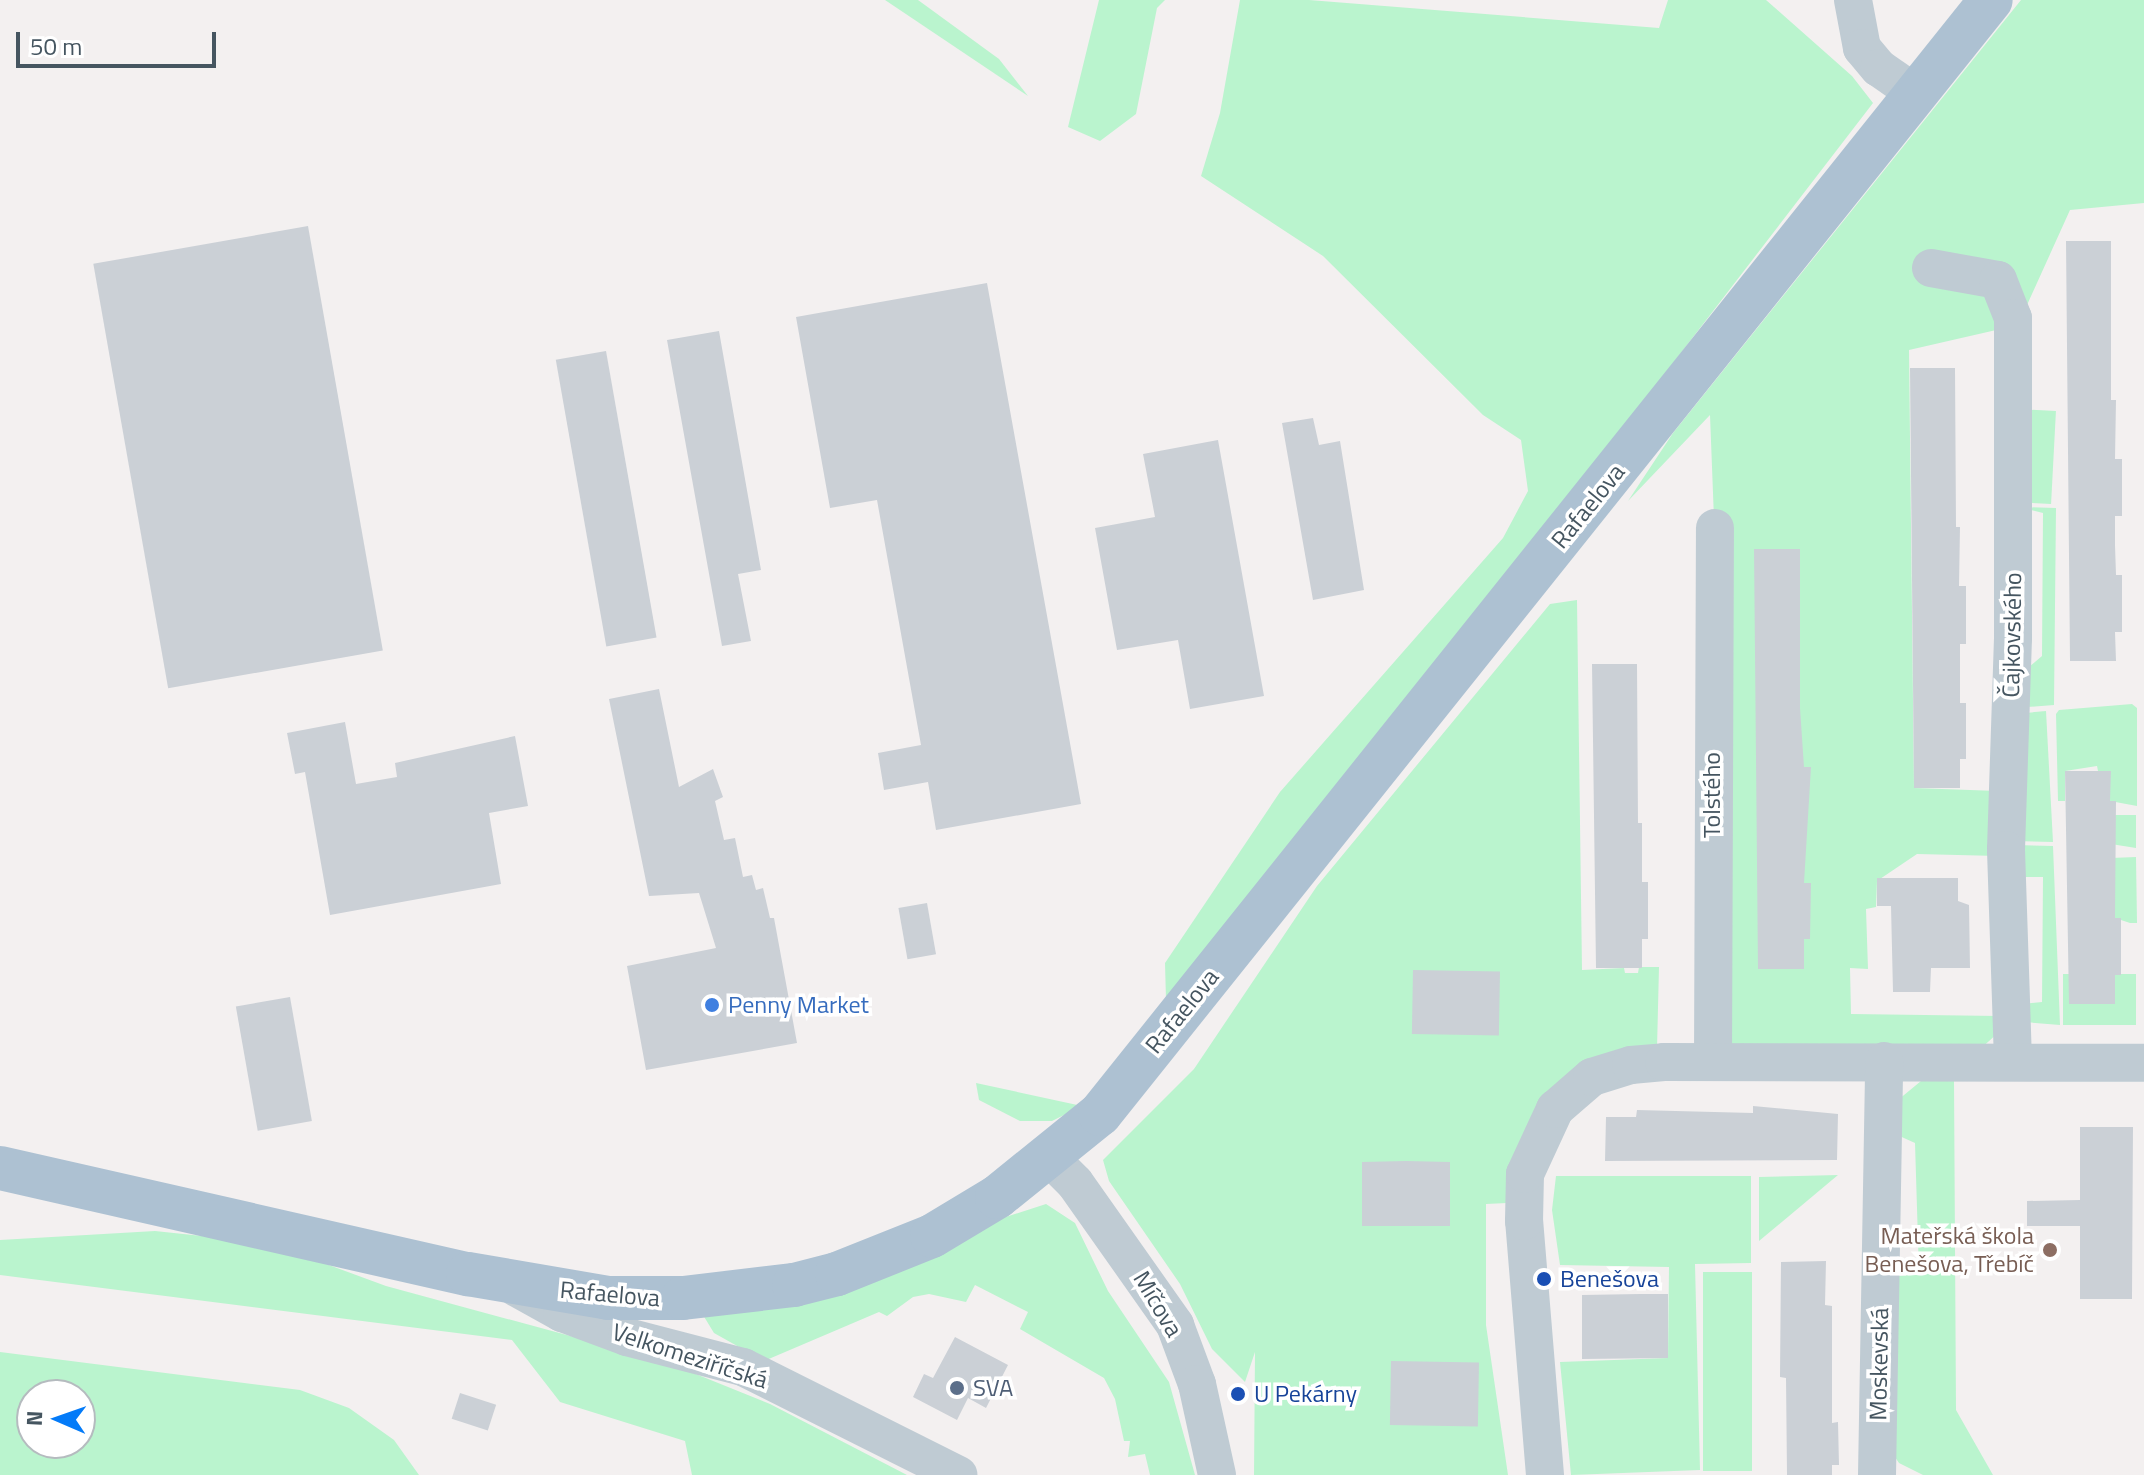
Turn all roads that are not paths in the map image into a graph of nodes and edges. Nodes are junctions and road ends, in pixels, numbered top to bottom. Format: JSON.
{"nodes":[{"id":1,"x":1853,"y":0,"type":"edge"},
{"id":2,"x":1991,"y":0,"type":"edge"},
{"id":3,"x":1918,"y":95,"type":"junction"},
{"id":4,"x":1931,"y":268,"type":"dead end"},
{"id":5,"x":1715,"y":528,"type":"dead end"},
{"id":6,"x":1884,"y":1061,"type":"junction"},
{"id":7,"x":1713,"y":1062,"type":"junction"},
{"id":8,"x":2013,"y":1062,"type":"junction"},
{"id":9,"x":2144,"y":1063,"type":"edge"},
{"id":10,"x":1050,"y":1158,"type":"junction"},
{"id":11,"x":0,"y":1168,"type":"edge"},
{"id":12,"x":506,"y":1281,"type":"junction"},
{"id":13,"x":959,"y":1475,"type":"edge"},
{"id":14,"x":1217,"y":1475,"type":"edge"},
{"id":15,"x":1545,"y":1475,"type":"edge"},
{"id":16,"x":1877,"y":1475,"type":"edge"}],
"edges":[{"from":1,"to":3,"type":"street"},
{"from":2,"to":3,"type":"main road","name":"Rafaelova"},
{"from":3,"to":10,"type":"main road","name":"Rafaelova"},
{"from":4,"to":8,"type":"street","name":"Čajkovského"},
{"from":5,"to":7,"type":"street","name":"Tolstého"},
{"from":6,"to":7,"type":"street"},
{"from":6,"to":8,"type":"street"},
{"from":6,"to":16,"type":"street","name":"Moskevská"},
{"from":7,"to":15,"type":"street"},
{"from":8,"to":9,"type":"street"},
{"from":10,"to":12,"type":"main road","name":"Rafaelova"},
{"from":10,"to":14,"type":"street","name":"Míčova"},
{"from":11,"to":12,"type":"main road","name":"Rafaelova"},
{"from":12,"to":13,"type":"street","name":"Velkomeziříčská"}]}
